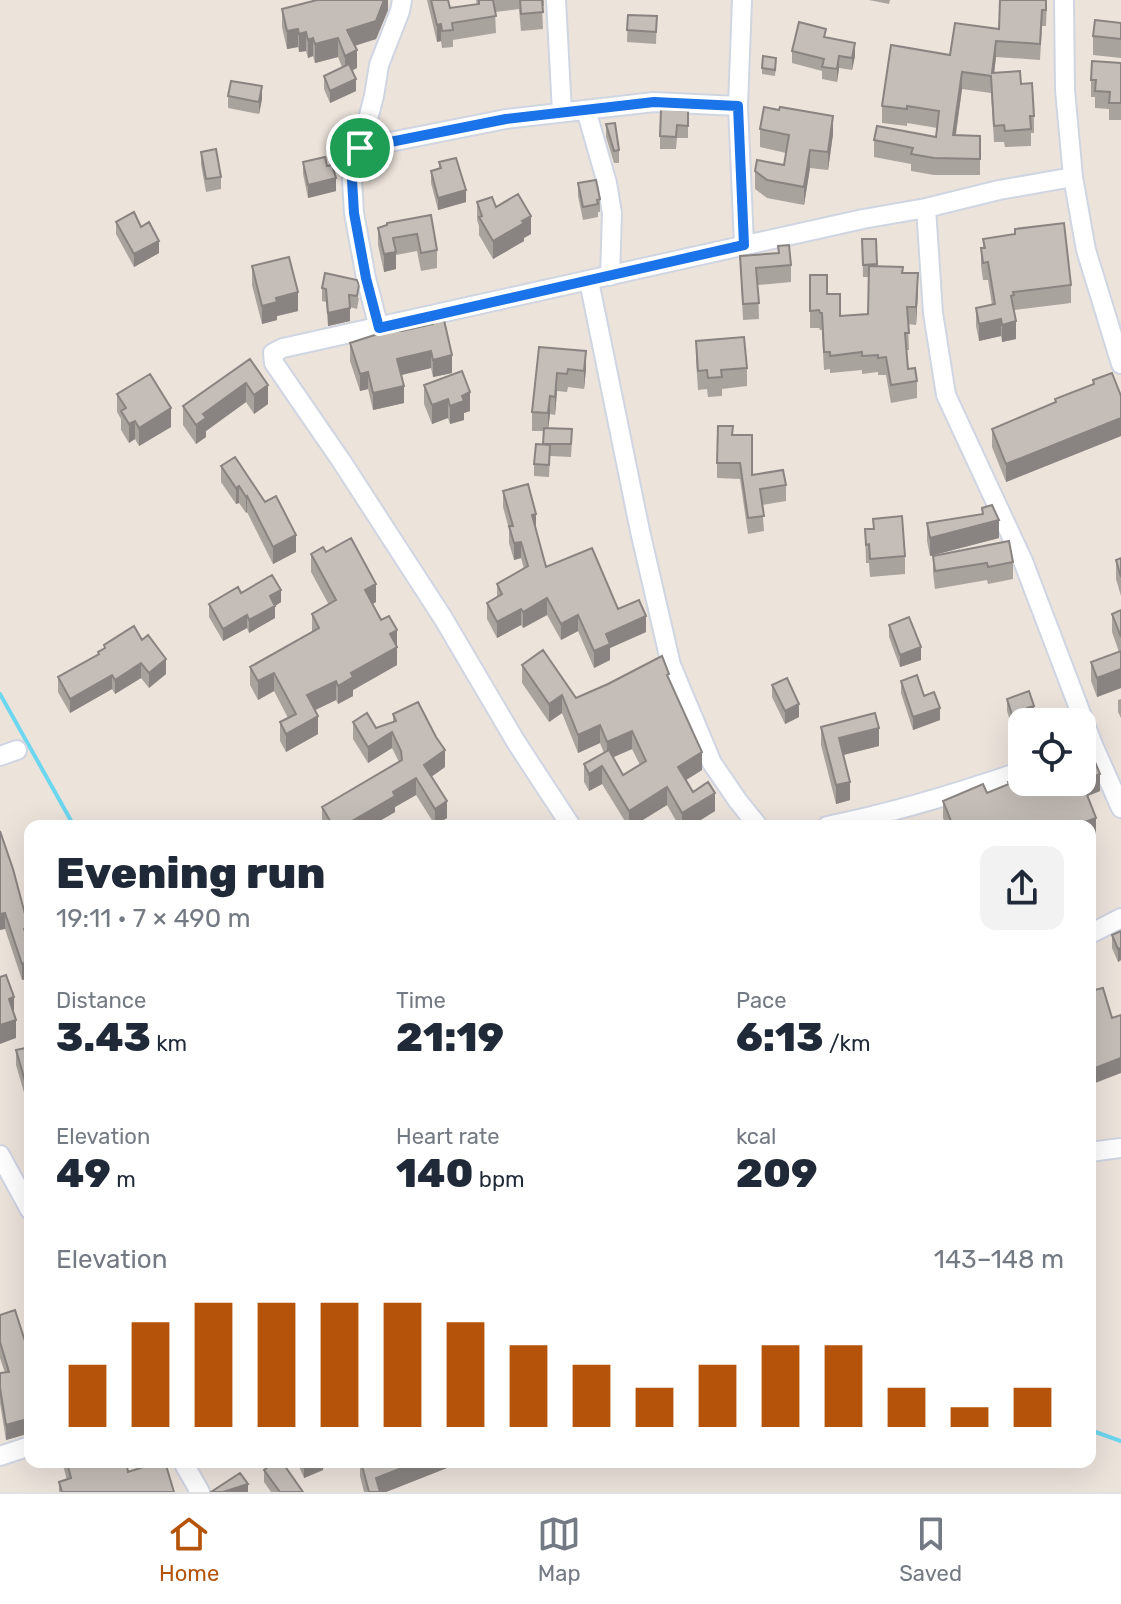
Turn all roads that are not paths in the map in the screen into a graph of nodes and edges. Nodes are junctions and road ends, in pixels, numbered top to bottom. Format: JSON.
{"nodes":[{"id":1,"x":402,"y":0,"type":"edge"},
{"id":2,"x":556,"y":0,"type":"edge"},
{"id":3,"x":742,"y":0,"type":"edge"},
{"id":4,"x":1064,"y":0,"type":"edge"},
{"id":5,"x":738,"y":106,"type":"junction"},
{"id":6,"x":586,"y":110,"type":"junction"},
{"id":7,"x":562,"y":112,"type":"junction"},
{"id":8,"x":360,"y":148,"type":"junction"},
{"id":9,"x":1073,"y":177,"type":"junction"},
{"id":10,"x":926,"y":208,"type":"junction"},
{"id":11,"x":744,"y":245,"type":"junction"},
{"id":12,"x":610,"y":276,"type":"junction"},
{"id":13,"x":589,"y":281,"type":"junction"},
{"id":14,"x":1101,"y":299,"type":"junction"},
{"id":15,"x":1121,"y":308,"type":"edge"},
{"id":16,"x":379,"y":328,"type":"junction"},
{"id":17,"x":1117,"y":332,"type":"edge"},
{"id":18,"x":1121,"y":364,"type":"edge"},
{"id":19,"x":1074,"y":708,"type":"edge"},
{"id":20,"x":1096,"y":762,"type":"edge"},
{"id":21,"x":1008,"y":776,"type":"edge"},
{"id":22,"x":1121,"y":808,"type":"edge"},
{"id":23,"x":567,"y":820,"type":"edge"},
{"id":24,"x":753,"y":820,"type":"edge"},
{"id":25,"x":858,"y":820,"type":"edge"},
{"id":26,"x":1121,"y":918,"type":"edge"},
{"id":27,"x":1096,"y":931,"type":"edge"},
{"id":28,"x":1121,"y":1148,"type":"edge"},
{"id":29,"x":1096,"y":1151,"type":"edge"},
{"id":30,"x":3,"y":1165,"type":"edge"},
{"id":31,"x":24,"y":1200,"type":"edge"},
{"id":32,"x":24,"y":1448,"type":"edge"},
{"id":33,"x":0,"y":1456,"type":"edge"},
{"id":34,"x":186,"y":1468,"type":"edge"},
{"id":35,"x":200,"y":1492,"type":"edge"}],
"edges":[{"from":1,"to":8,"type":"street"},
{"from":2,"to":7,"type":"street"},
{"from":3,"to":5,"type":"street"},
{"from":4,"to":9,"type":"street"},
{"from":5,"to":6,"type":"street"},
{"from":5,"to":11,"type":"street"},
{"from":6,"to":7,"type":"street"},
{"from":6,"to":12,"type":"street"},
{"from":7,"to":8,"type":"street"},
{"from":8,"to":16,"type":"street"},
{"from":9,"to":10,"type":"street"},
{"from":9,"to":14,"type":"street"},
{"from":10,"to":11,"type":"street"},
{"from":10,"to":19,"type":"street"},
{"from":11,"to":12,"type":"street"},
{"from":12,"to":13,"type":"street"},
{"from":13,"to":16,"type":"street"},
{"from":13,"to":24,"type":"street"},
{"from":14,"to":15,"type":"street"},
{"from":14,"to":17,"type":"street"},
{"from":16,"to":23,"type":"street"},
{"from":17,"to":18,"type":"street"},
{"from":20,"to":22,"type":"street"},
{"from":21,"to":25,"type":"street"},
{"from":26,"to":27,"type":"street"},
{"from":28,"to":29,"type":"street"},
{"from":30,"to":31,"type":"street"},
{"from":32,"to":33,"type":"street"},
{"from":34,"to":35,"type":"street"}]}
